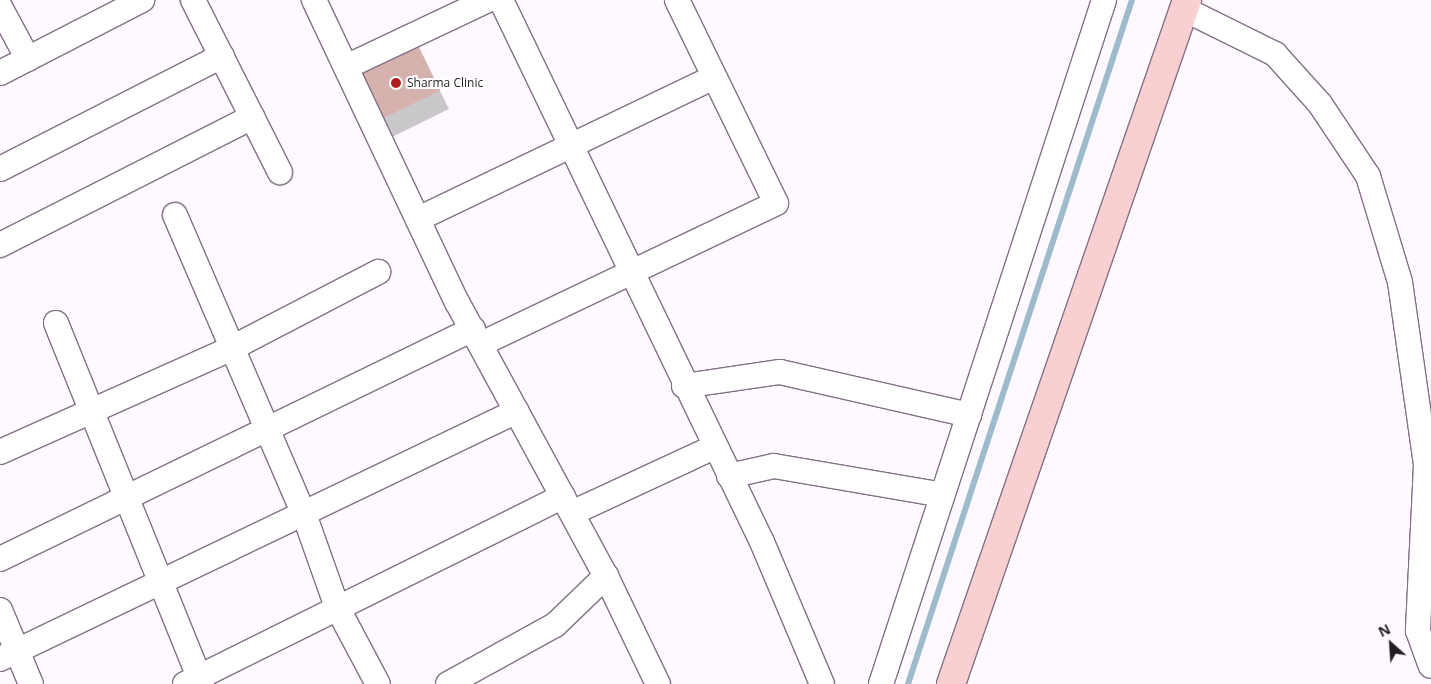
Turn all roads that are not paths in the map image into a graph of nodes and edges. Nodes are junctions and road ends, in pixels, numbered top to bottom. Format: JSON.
{"nodes":[{"id":1,"x":142,"y":0,"type":"edge"},
{"id":2,"x":193,"y":0,"type":"edge"},
{"id":3,"x":314,"y":0,"type":"edge"},
{"id":4,"x":488,"y":0,"type":"edge"},
{"id":5,"x":501,"y":0,"type":"edge"},
{"id":6,"x":676,"y":0,"type":"edge"},
{"id":7,"x":1104,"y":0,"type":"edge"},
{"id":8,"x":1186,"y":4,"type":"edge"},
{"id":9,"x":0,"y":7,"type":"edge"},
{"id":10,"x":222,"y":56,"type":"junction"},
{"id":11,"x":28,"y":59,"type":"junction"},
{"id":12,"x":346,"y":67,"type":"junction"},
{"id":13,"x":0,"y":73,"type":"edge"},
{"id":14,"x":714,"y":76,"type":"junction"},
{"id":15,"x":252,"y":117,"type":"junction"},
{"id":16,"x":570,"y":146,"type":"junction"},
{"id":17,"x":0,"y":169,"type":"edge"},
{"id":18,"x":280,"y":172,"type":"dead end"},
{"id":19,"x":175,"y":215,"type":"dead end"},
{"id":20,"x":418,"y":219,"type":"junction"},
{"id":21,"x":0,"y":245,"type":"edge"},
{"id":22,"x":378,"y":272,"type":"dead end"},
{"id":23,"x":630,"y":272,"type":"junction"},
{"id":24,"x":56,"y":323,"type":"dead end"},
{"id":25,"x":477,"y":337,"type":"junction"},
{"id":26,"x":232,"y":348,"type":"junction"},
{"id":27,"x":684,"y":386,"type":"junction"},
{"id":28,"x":93,"y":410,"type":"junction"},
{"id":29,"x":517,"y":411,"type":"junction"},
{"id":30,"x":969,"y":415,"type":"junction"},
{"id":31,"x":266,"y":427,"type":"junction"},
{"id":32,"x":714,"y":447,"type":"junction"},
{"id":33,"x":0,"y":452,"type":"edge"},
{"id":34,"x":729,"y":476,"type":"junction"},
{"id":35,"x":942,"y":495,"type":"junction"},
{"id":36,"x":126,"y":496,"type":"junction"},
{"id":37,"x":567,"y":504,"type":"junction"},
{"id":38,"x":304,"y":514,"type":"junction"},
{"id":39,"x":0,"y":559,"type":"edge"},
{"id":40,"x":606,"y":576,"type":"junction"},
{"id":41,"x":162,"y":581,"type":"junction"},
{"id":42,"x":337,"y":607,"type":"junction"},
{"id":43,"x":0,"y":610,"type":"edge"},
{"id":44,"x":8,"y":655,"type":"edge"},
{"id":45,"x":1431,"y":666,"type":"edge"},
{"id":46,"x":195,"y":682,"type":"edge"},
{"id":47,"x":31,"y":684,"type":"edge"},
{"id":48,"x":378,"y":684,"type":"edge"},
{"id":49,"x":448,"y":684,"type":"edge"},
{"id":50,"x":658,"y":684,"type":"edge"},
{"id":51,"x":822,"y":684,"type":"edge"},
{"id":52,"x":881,"y":684,"type":"edge"},
{"id":53,"x":951,"y":684,"type":"edge"}],
"edges":[{"from":1,"to":11,"type":"street"},
{"from":2,"to":10,"type":"street"},
{"from":3,"to":12,"type":"street"},
{"from":4,"to":12,"type":"street"},
{"from":5,"to":16,"type":"street"},
{"from":6,"to":14,"type":"street"},
{"from":7,"to":30,"type":"street"},
{"from":8,"to":45,"type":"street"},
{"from":8,"to":53,"type":"highway"},
{"from":9,"to":11,"type":"street"},
{"from":10,"to":15,"type":"street"},
{"from":10,"to":17,"type":"street"},
{"from":11,"to":13,"type":"street"},
{"from":12,"to":20,"type":"street"},
{"from":14,"to":16,"type":"street"},
{"from":14,"to":23,"type":"street"},
{"from":15,"to":18,"type":"street"},
{"from":15,"to":21,"type":"street"},
{"from":16,"to":20,"type":"street"},
{"from":16,"to":23,"type":"street"},
{"from":19,"to":26,"type":"street"},
{"from":20,"to":25,"type":"street"},
{"from":22,"to":26,"type":"street"},
{"from":23,"to":25,"type":"street"},
{"from":23,"to":27,"type":"street"},
{"from":24,"to":28,"type":"street"},
{"from":25,"to":29,"type":"street"},
{"from":25,"to":31,"type":"street"},
{"from":26,"to":28,"type":"street"},
{"from":26,"to":31,"type":"street"},
{"from":27,"to":30,"type":"street"},
{"from":27,"to":32,"type":"street"},
{"from":28,"to":33,"type":"street"},
{"from":28,"to":36,"type":"street"},
{"from":29,"to":37,"type":"street"},
{"from":29,"to":38,"type":"street"},
{"from":30,"to":35,"type":"street"},
{"from":31,"to":36,"type":"street"},
{"from":31,"to":38,"type":"street"},
{"from":32,"to":34,"type":"street"},
{"from":32,"to":37,"type":"street"},
{"from":34,"to":35,"type":"street"},
{"from":34,"to":51,"type":"street"},
{"from":35,"to":52,"type":"street"},
{"from":36,"to":39,"type":"street"},
{"from":36,"to":41,"type":"street"},
{"from":37,"to":40,"type":"street"},
{"from":37,"to":42,"type":"street"},
{"from":38,"to":41,"type":"street"},
{"from":38,"to":42,"type":"street"},
{"from":40,"to":49,"type":"street"},
{"from":40,"to":50,"type":"street"},
{"from":41,"to":44,"type":"street"},
{"from":41,"to":46,"type":"street"},
{"from":42,"to":46,"type":"street"},
{"from":42,"to":48,"type":"street"},
{"from":43,"to":44,"type":"street"},
{"from":44,"to":47,"type":"street"}]}
